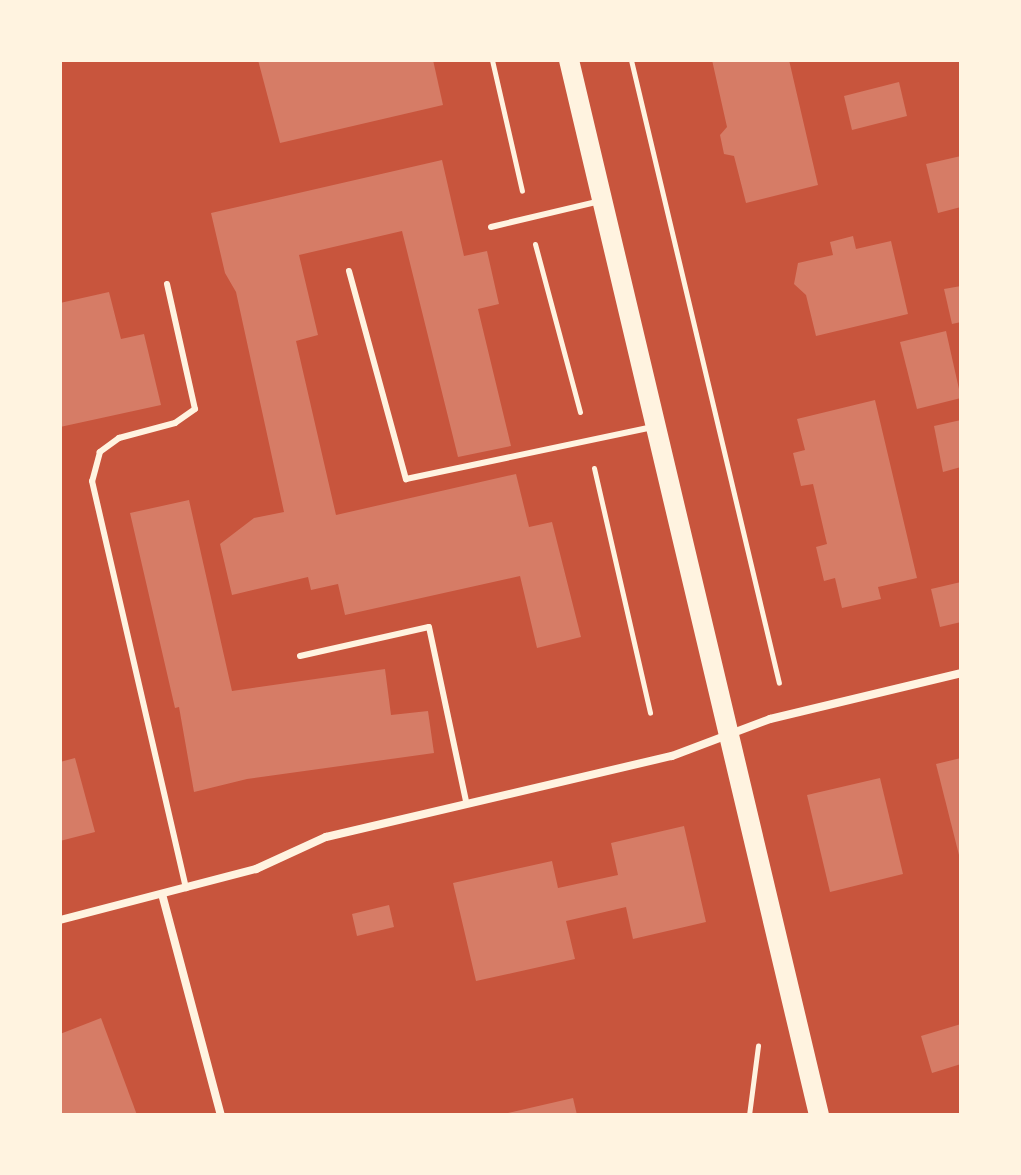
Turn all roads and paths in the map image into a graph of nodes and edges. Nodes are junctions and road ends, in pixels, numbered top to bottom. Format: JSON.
{"nodes":[{"id":1,"x":492,"y":60,"type":"edge"},
{"id":2,"x":569,"y":60,"type":"edge"},
{"id":3,"x":631,"y":60,"type":"edge"},
{"id":4,"x":602,"y":201,"type":"junction"},
{"id":5,"x":528,"y":218,"type":"junction"},
{"id":6,"x":491,"y":227,"type":"dead end"},
{"id":7,"x":349,"y":271,"type":"dead end"},
{"id":8,"x":167,"y":284,"type":"dead end"},
{"id":9,"x":655,"y":427,"type":"junction"},
{"id":10,"x":587,"y":438,"type":"junction"},
{"id":11,"x":300,"y":656,"type":"dead end"},
{"id":12,"x":961,"y":673,"type":"edge"},
{"id":13,"x":779,"y":683,"type":"dead end"},
{"id":14,"x":650,"y":713,"type":"dead end"},
{"id":15,"x":729,"y":731,"type":"junction"},
{"id":16,"x":466,"y":801,"type":"junction"},
{"id":17,"x":186,"y":888,"type":"junction"},
{"id":18,"x":162,"y":894,"type":"junction"},
{"id":19,"x":60,"y":920,"type":"edge"},
{"id":20,"x":758,"y":1046,"type":"dead end"},
{"id":21,"x":221,"y":1115,"type":"edge"},
{"id":22,"x":749,"y":1115,"type":"edge"},
{"id":23,"x":819,"y":1115,"type":"edge"}],
"edges":[{"from":1,"to":5,"type":"path"},
{"from":2,"to":4,"type":"main road"},
{"from":3,"to":13,"type":"path"},
{"from":4,"to":5,"type":"lane"},
{"from":4,"to":9,"type":"main road"},
{"from":5,"to":6,"type":"lane"},
{"from":5,"to":10,"type":"path"},
{"from":7,"to":10,"type":"lane"},
{"from":8,"to":17,"type":"lane"},
{"from":9,"to":10,"type":"lane"},
{"from":9,"to":15,"type":"main road"},
{"from":10,"to":14,"type":"path"},
{"from":11,"to":16,"type":"lane"},
{"from":12,"to":15,"type":"street"},
{"from":15,"to":16,"type":"street"},
{"from":15,"to":23,"type":"main road"},
{"from":16,"to":17,"type":"street"},
{"from":17,"to":18,"type":"street"},
{"from":18,"to":19,"type":"street"},
{"from":18,"to":21,"type":"street"},
{"from":20,"to":22,"type":"path"}]}
